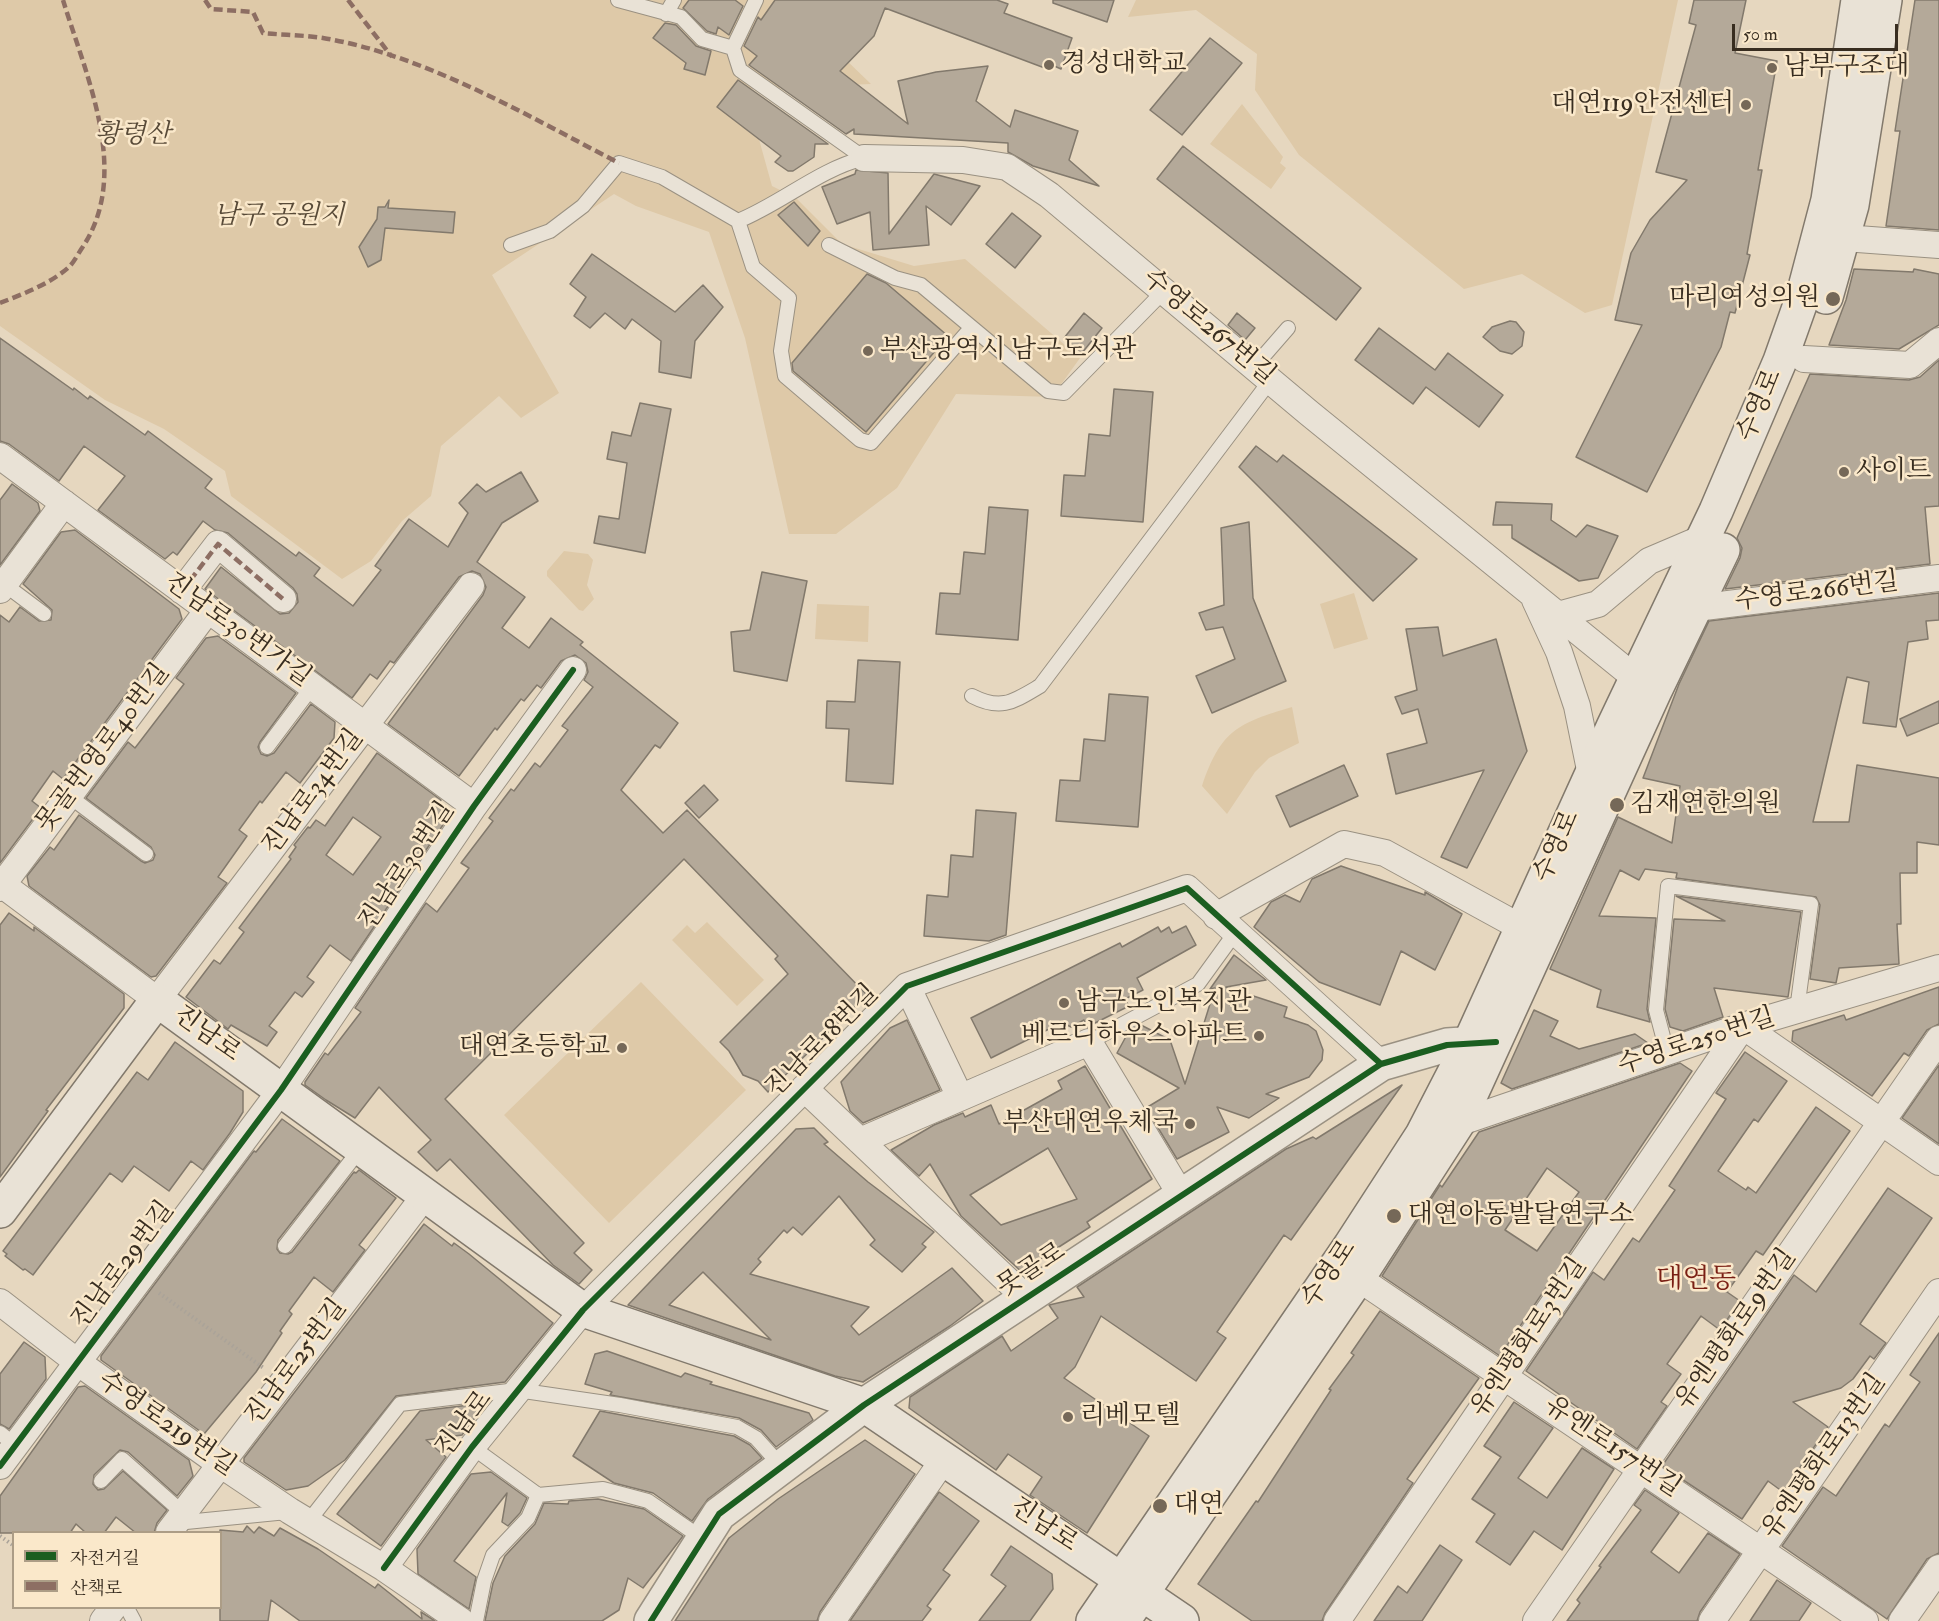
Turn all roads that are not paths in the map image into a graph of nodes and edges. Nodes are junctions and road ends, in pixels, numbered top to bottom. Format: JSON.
{"nodes":[{"id":1,"x":618,"y":0,"type":"edge"},
{"id":2,"x":674,"y":0,"type":"edge"},
{"id":3,"x":756,"y":0,"type":"edge"},
{"id":4,"x":1858,"y":0,"type":"edge"},
{"id":5,"x":1885,"y":0,"type":"edge"},
{"id":6,"x":666,"y":14,"type":"junction"},
{"id":7,"x":733,"y":48,"type":"junction"},
{"id":8,"x":864,"y":158,"type":"junction"},
{"id":9,"x":738,"y":221,"type":"junction"},
{"id":10,"x":1844,"y":238,"type":"junction"},
{"id":11,"x":511,"y":245,"type":"dead end"},
{"id":12,"x":830,"y":245,"type":"dead end"},
{"id":13,"x":1939,"y":245,"type":"edge"},
{"id":14,"x":1164,"y":291,"type":"junction"},
{"id":15,"x":971,"y":328,"type":"junction"},
{"id":16,"x":1288,"y":328,"type":"dead end"},
{"id":17,"x":1939,"y":341,"type":"edge"},
{"id":18,"x":1803,"y":359,"type":"junction"},
{"id":19,"x":1262,"y":374,"type":"junction"},
{"id":20,"x":0,"y":456,"type":"edge"},
{"id":21,"x":64,"y":503,"type":"junction"},
{"id":22,"x":1703,"y":538,"type":"junction"},
{"id":23,"x":1939,"y":578,"type":"edge"},
{"id":24,"x":471,"y":586,"type":"dead end"},
{"id":25,"x":2,"y":587,"type":"edge"},
{"id":26,"x":182,"y":591,"type":"junction"},
{"id":27,"x":1532,"y":594,"type":"junction"},
{"id":28,"x":283,"y":599,"type":"dead end"},
{"id":29,"x":1696,"y":608,"type":"junction"},
{"id":30,"x":208,"y":610,"type":"junction"},
{"id":31,"x":45,"y":614,"type":"dead end"},
{"id":32,"x":1558,"y":615,"type":"junction"},
{"id":33,"x":573,"y":670,"type":"dead end"},
{"id":34,"x":1645,"y":686,"type":"junction"},
{"id":35,"x":312,"y":687,"type":"junction"},
{"id":36,"x":972,"y":696,"type":"dead end"},
{"id":37,"x":365,"y":726,"type":"junction"},
{"id":38,"x":267,"y":747,"type":"dead end"},
{"id":39,"x":1591,"y":775,"type":"junction"},
{"id":40,"x":69,"y":796,"type":"junction"},
{"id":41,"x":474,"y":806,"type":"junction"},
{"id":42,"x":146,"y":854,"type":"dead end"},
{"id":43,"x":1,"y":885,"type":"edge"},
{"id":44,"x":1216,"y":916,"type":"junction"},
{"id":45,"x":1521,"y":928,"type":"junction"},
{"id":46,"x":1235,"y":933,"type":"junction"},
{"id":47,"x":1939,"y":968,"type":"edge"},
{"id":48,"x":908,"y":986,"type":"junction"},
{"id":49,"x":157,"y":1000,"type":"junction"},
{"id":50,"x":1797,"y":1010,"type":"junction"},
{"id":51,"x":1743,"y":1026,"type":"junction"},
{"id":52,"x":1939,"y":1039,"type":"edge"},
{"id":53,"x":1089,"y":1042,"type":"junction"},
{"id":54,"x":1482,"y":1043,"type":"junction"},
{"id":55,"x":1667,"y":1052,"type":"junction"},
{"id":56,"x":1381,"y":1064,"type":"junction"},
{"id":57,"x":804,"y":1088,"type":"junction"},
{"id":58,"x":281,"y":1090,"type":"junction"},
{"id":59,"x":960,"y":1097,"type":"junction"},
{"id":60,"x":1882,"y":1122,"type":"junction"},
{"id":61,"x":1458,"y":1123,"type":"junction"},
{"id":62,"x":860,"y":1141,"type":"junction"},
{"id":63,"x":361,"y":1148,"type":"junction"},
{"id":64,"x":1939,"y":1162,"type":"edge"},
{"id":65,"x":426,"y":1194,"type":"junction"},
{"id":66,"x":1181,"y":1195,"type":"junction"},
{"id":67,"x":0,"y":1211,"type":"edge"},
{"id":68,"x":285,"y":1246,"type":"dead end"},
{"id":69,"x":1358,"y":1278,"type":"junction"},
{"id":70,"x":1939,"y":1292,"type":"edge"},
{"id":71,"x":1026,"y":1298,"type":"junction"},
{"id":72,"x":0,"y":1302,"type":"edge"},
{"id":73,"x":583,"y":1310,"type":"junction"},
{"id":74,"x":76,"y":1361,"type":"junction"},
{"id":75,"x":1505,"y":1375,"type":"junction"},
{"id":76,"x":517,"y":1390,"type":"junction"},
{"id":77,"x":864,"y":1405,"type":"junction"},
{"id":78,"x":8,"y":1439,"type":"edge"},
{"id":79,"x":472,"y":1446,"type":"junction"},
{"id":80,"x":944,"y":1459,"type":"junction"},
{"id":81,"x":220,"y":1464,"type":"junction"},
{"id":82,"x":0,"y":1466,"type":"edge"},
{"id":83,"x":782,"y":1467,"type":"junction"},
{"id":84,"x":1642,"y":1468,"type":"junction"},
{"id":85,"x":101,"y":1480,"type":"dead end"},
{"id":86,"x":538,"y":1495,"type":"junction"},
{"id":87,"x":299,"y":1517,"type":"junction"},
{"id":88,"x":176,"y":1523,"type":"edge"},
{"id":89,"x":703,"y":1539,"type":"junction"},
{"id":90,"x":1761,"y":1550,"type":"junction"},
{"id":91,"x":384,"y":1568,"type":"junction"},
{"id":92,"x":1939,"y":1568,"type":"edge"},
{"id":93,"x":1133,"y":1585,"type":"junction"},
{"id":94,"x":112,"y":1609,"type":"edge"},
{"id":95,"x":103,"y":1621,"type":"edge"},
{"id":96,"x":461,"y":1621,"type":"edge"},
{"id":97,"x":476,"y":1621,"type":"edge"},
{"id":98,"x":651,"y":1621,"type":"edge"},
{"id":99,"x":832,"y":1621,"type":"edge"},
{"id":100,"x":1093,"y":1621,"type":"edge"},
{"id":101,"x":1124,"y":1621,"type":"edge"},
{"id":102,"x":1182,"y":1621,"type":"edge"},
{"id":103,"x":1337,"y":1621,"type":"edge"},
{"id":104,"x":1536,"y":1621,"type":"edge"},
{"id":105,"x":1712,"y":1621,"type":"edge"},
{"id":106,"x":1865,"y":1621,"type":"edge"},
{"id":107,"x":1902,"y":1621,"type":"edge"}],
"edges":[{"from":1,"to":6,"type":"lane"},
{"from":2,"to":6,"type":"lane"},
{"from":3,"to":7,"type":"lane"},
{"from":4,"to":22,"type":"main road","name":"수영로"},
{"from":5,"to":10,"type":"main road","name":"수영로"},
{"from":6,"to":7,"type":"lane"},
{"from":7,"to":8,"type":"lane"},
{"from":8,"to":9,"type":"lane"},
{"from":8,"to":14,"type":"street","name":"수영로267번길"},
{"from":9,"to":11,"type":"lane"},
{"from":9,"to":15,"type":"lane"},
{"from":10,"to":13,"type":"street"},
{"from":10,"to":18,"type":"main road","name":"수영로"},
{"from":12,"to":15,"type":"lane"},
{"from":14,"to":15,"type":"lane"},
{"from":14,"to":19,"type":"street","name":"수영로267번길"},
{"from":16,"to":19,"type":"lane"},
{"from":17,"to":18,"type":"street"},
{"from":18,"to":29,"type":"main road","name":"수영로"},
{"from":19,"to":27,"type":"street","name":"수영로267번길"},
{"from":19,"to":36,"type":"lane"},
{"from":20,"to":21,"type":"street","name":"진남로30번가길"},
{"from":21,"to":25,"type":"street"},
{"from":21,"to":26,"type":"street","name":"진남로30번가길"},
{"from":22,"to":32,"type":"street"},
{"from":22,"to":34,"type":"main road","name":"수영로"},
{"from":23,"to":29,"type":"street","name":"수영로266번길"},
{"from":24,"to":37,"type":"street","name":"진남로34번길"},
{"from":25,"to":31,"type":"lane"},
{"from":26,"to":28,"type":"street"},
{"from":26,"to":30,"type":"street","name":"진남로30번가길"},
{"from":27,"to":32,"type":"street","name":"수영로267번길"},
{"from":27,"to":39,"type":"street"},
{"from":29,"to":34,"type":"main road","name":"수영로"},
{"from":30,"to":35,"type":"street","name":"진남로30번가길"},
{"from":30,"to":40,"type":"street","name":"못골번영로40번길"},
{"from":32,"to":34,"type":"street","name":"수영로267번길"},
{"from":33,"to":41,"type":"street","name":"진남로30번길"},
{"from":34,"to":39,"type":"main road","name":"수영로"},
{"from":34,"to":54,"type":"main road","name":"수영로"},
{"from":35,"to":37,"type":"street","name":"진남로30번가길"},
{"from":35,"to":38,"type":"lane"},
{"from":37,"to":41,"type":"street","name":"진남로30번가길"},
{"from":37,"to":49,"type":"street","name":"진남로34번길"},
{"from":39,"to":45,"type":"main road","name":"수영로"},
{"from":40,"to":42,"type":"lane"},
{"from":40,"to":43,"type":"street","name":"못골번영로40번길"},
{"from":41,"to":58,"type":"street","name":"진남로30번길"},
{"from":43,"to":49,"type":"street"},
{"from":44,"to":45,"type":"street"},
{"from":44,"to":46,"type":"street"},
{"from":44,"to":48,"type":"street","name":"진남로18번길"},
{"from":45,"to":54,"type":"main road","name":"수영로"},
{"from":46,"to":53,"type":"lane"},
{"from":46,"to":56,"type":"street"},
{"from":47,"to":50,"type":"street","name":"수영로250번길"},
{"from":48,"to":57,"type":"street","name":"진남로18번길"},
{"from":48,"to":59,"type":"street"},
{"from":49,"to":58,"type":"main road","name":"진남로"},
{"from":49,"to":67,"type":"main road","name":"진남로"},
{"from":50,"to":51,"type":"street","name":"수영로250번길"},
{"from":50,"to":55,"type":"lane"},
{"from":51,"to":55,"type":"street","name":"수영로250번길"},
{"from":51,"to":60,"type":"street"},
{"from":51,"to":75,"type":"street","name":"유엔평화로3번길"},
{"from":52,"to":60,"type":"street","name":"유엔평화로9번길"},
{"from":53,"to":59,"type":"street"},
{"from":53,"to":66,"type":"street"},
{"from":54,"to":56,"type":"main road","name":"못골로"},
{"from":54,"to":61,"type":"main road","name":"수영로"},
{"from":54,"to":93,"type":"main road","name":"수영로"},
{"from":55,"to":61,"type":"street","name":"수영로250번길"},
{"from":56,"to":66,"type":"main road","name":"못골로"},
{"from":57,"to":62,"type":"street","name":"못골로"},
{"from":57,"to":73,"type":"street","name":"진남로18번길"},
{"from":58,"to":63,"type":"main road","name":"진남로"},
{"from":58,"to":74,"type":"street","name":"진남로29번길"},
{"from":59,"to":62,"type":"street"},
{"from":60,"to":64,"type":"street"},
{"from":60,"to":84,"type":"street","name":"유엔평화로9번길"},
{"from":61,"to":69,"type":"main road","name":"수영로"},
{"from":62,"to":71,"type":"street","name":"못골로"},
{"from":63,"to":65,"type":"main road","name":"진남로"},
{"from":63,"to":68,"type":"lane"},
{"from":65,"to":73,"type":"main road","name":"진남로"},
{"from":65,"to":81,"type":"street","name":"진남로25번길"},
{"from":66,"to":71,"type":"main road","name":"못골로"},
{"from":69,"to":75,"type":"street","name":"유엔로157번길"},
{"from":69,"to":93,"type":"main road","name":"수영로"},
{"from":70,"to":90,"type":"street","name":"유엔평화로13번길"},
{"from":71,"to":77,"type":"main road","name":"못골로"},
{"from":72,"to":74,"type":"street","name":"수영로219번길"},
{"from":73,"to":76,"type":"street","name":"진남로"},
{"from":73,"to":77,"type":"main road","name":"진남로"},
{"from":74,"to":78,"type":"street","name":"진남로29번길"},
{"from":74,"to":81,"type":"street","name":"수영로219번길"},
{"from":75,"to":84,"type":"street","name":"유엔로157번길"},
{"from":75,"to":103,"type":"street","name":"유엔평화로3번길"},
{"from":76,"to":79,"type":"street","name":"진남로"},
{"from":76,"to":83,"type":"lane"},
{"from":76,"to":87,"type":"lane","name":"진남로"},
{"from":77,"to":80,"type":"main road","name":"진남로"},
{"from":77,"to":83,"type":"main road","name":"못골로"},
{"from":78,"to":82,"type":"street","name":"진남로29번길"},
{"from":79,"to":86,"type":"lane"},
{"from":79,"to":91,"type":"street","name":"진남로"},
{"from":80,"to":93,"type":"main road","name":"진남로"},
{"from":80,"to":99,"type":"street"},
{"from":81,"to":87,"type":"street","name":"수영로219번길"},
{"from":81,"to":88,"type":"street","name":"진남로25번길"},
{"from":83,"to":89,"type":"main road","name":"못골로"},
{"from":84,"to":90,"type":"street","name":"유엔로157번길"},
{"from":84,"to":104,"type":"street","name":"유엔평화로9번길"},
{"from":85,"to":88,"type":"lane"},
{"from":86,"to":89,"type":"lane"},
{"from":86,"to":97,"type":"lane"},
{"from":87,"to":88,"type":"lane"},
{"from":87,"to":91,"type":"street","name":"수영로219번길"},
{"from":89,"to":98,"type":"main road","name":"못골로"},
{"from":90,"to":105,"type":"street","name":"유엔평화로13번길"},
{"from":90,"to":106,"type":"street","name":"유엔로157번길"},
{"from":91,"to":96,"type":"street","name":"수영로219번길"},
{"from":92,"to":107,"type":"street"},
{"from":93,"to":100,"type":"main road","name":"수영로"},
{"from":93,"to":101,"type":"main road","name":"수영로"},
{"from":93,"to":102,"type":"main road","name":"진남로"},
{"from":94,"to":95,"type":"street"}]}
